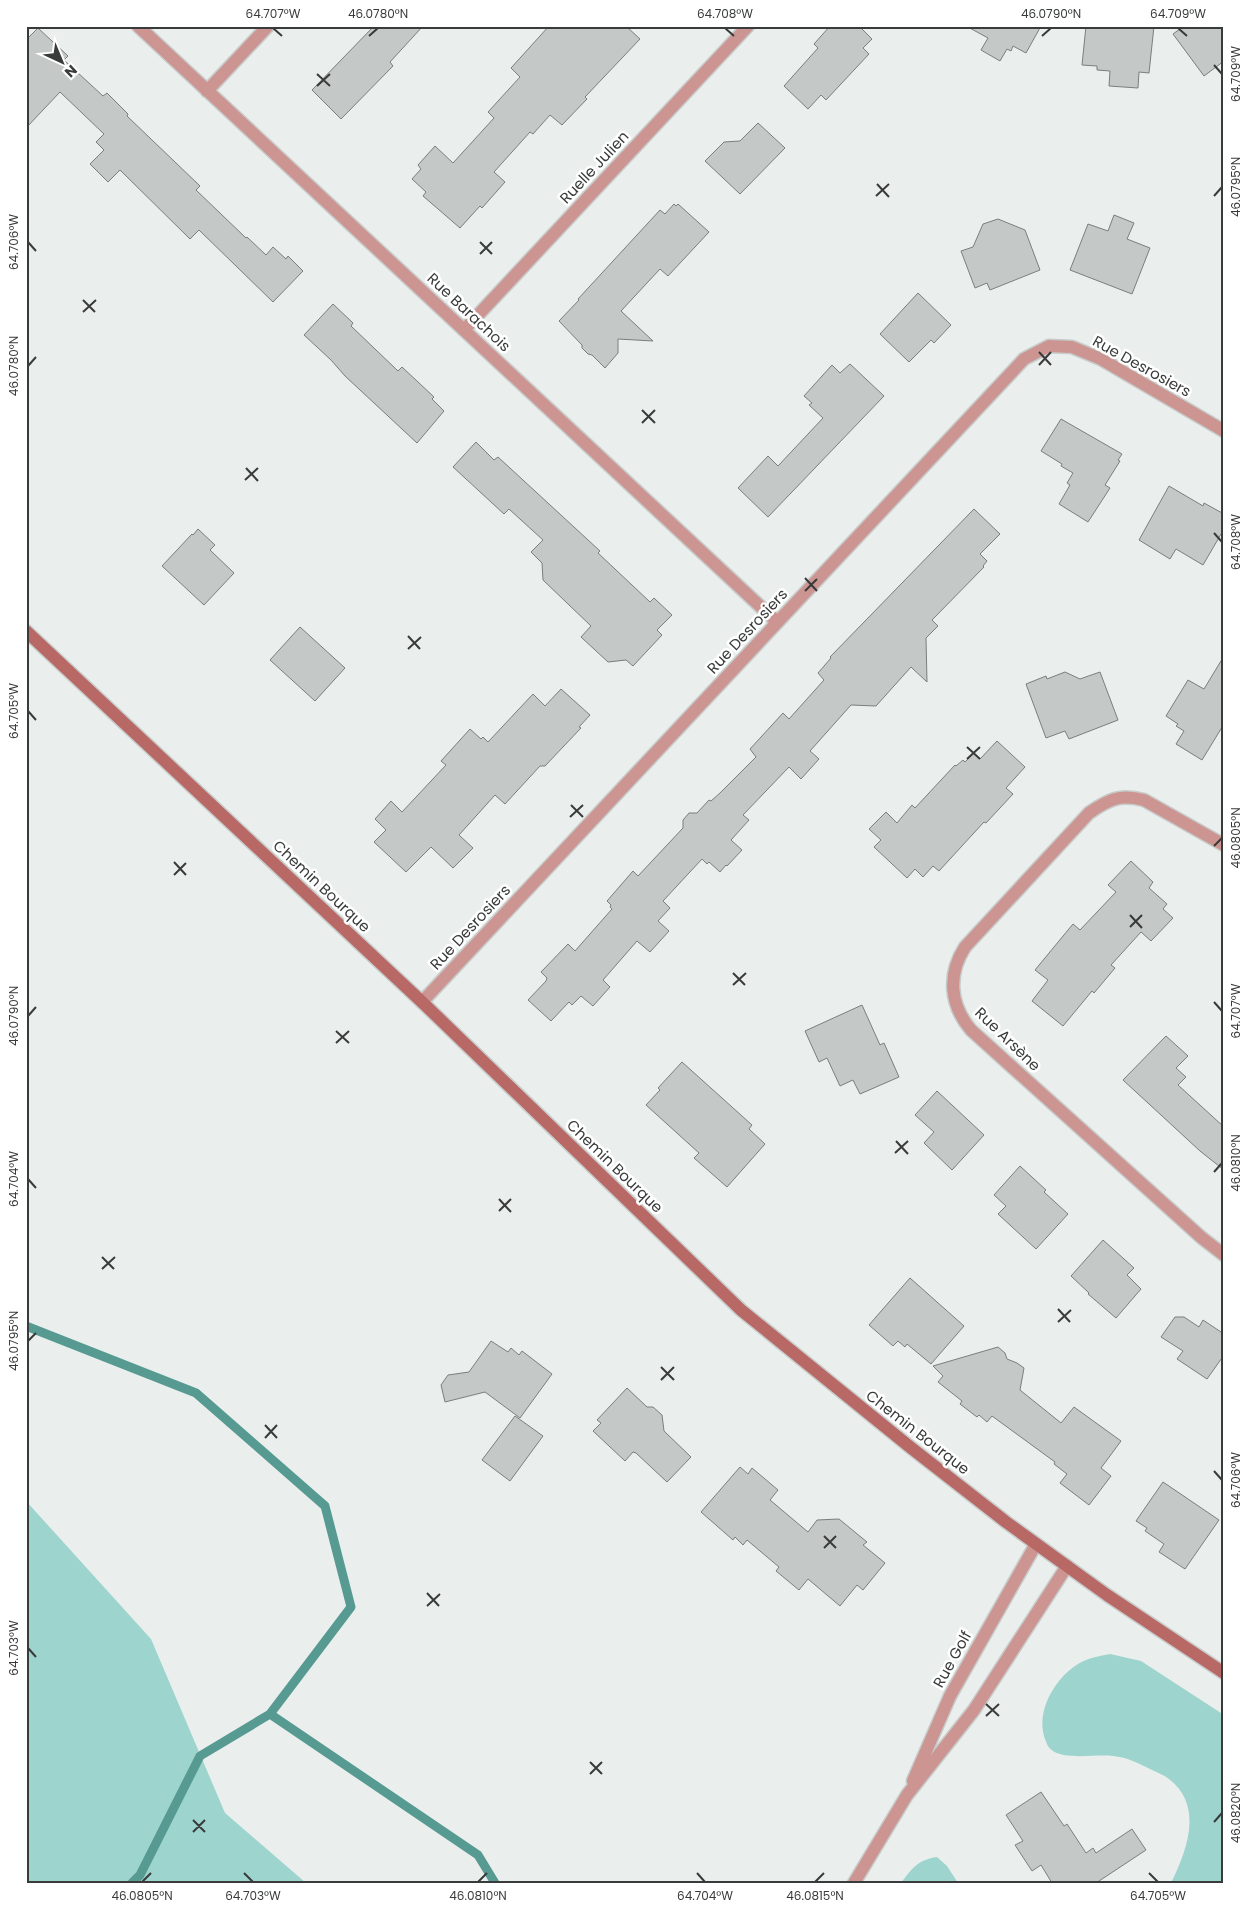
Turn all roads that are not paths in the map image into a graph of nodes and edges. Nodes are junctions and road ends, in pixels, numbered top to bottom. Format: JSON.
{"nodes":[{"id":1,"x":138,"y":26,"type":"edge"},
{"id":2,"x":268,"y":26,"type":"edge"},
{"id":3,"x":748,"y":26,"type":"edge"},
{"id":4,"x":207,"y":91,"type":"junction"},
{"id":5,"x":464,"y":330,"type":"junction"},
{"id":6,"x":1224,"y":431,"type":"edge"},
{"id":7,"x":777,"y":622,"type":"junction"},
{"id":8,"x":26,"y":631,"type":"edge"},
{"id":9,"x":1224,"y":845,"type":"edge"},
{"id":10,"x":422,"y":1002,"type":"junction"},
{"id":11,"x":1224,"y":1255,"type":"edge"},
{"id":12,"x":1036,"y":1544,"type":"junction"},
{"id":13,"x":1066,"y":1566,"type":"junction"},
{"id":14,"x":1224,"y":1673,"type":"edge"},
{"id":15,"x":907,"y":1795,"type":"junction"},
{"id":16,"x":854,"y":1883,"type":"edge"}],
"edges":[{"from":1,"to":4,"type":"street","name":"Rue Barachois"},
{"from":2,"to":4,"type":"street"},
{"from":3,"to":5,"type":"street","name":"Ruelle Julien"},
{"from":4,"to":5,"type":"street","name":"Rue Barachois"},
{"from":5,"to":7,"type":"street","name":"Rue Barachois"},
{"from":6,"to":7,"type":"street","name":"Rue Desrosiers"},
{"from":7,"to":10,"type":"street","name":"Rue Desrosiers"},
{"from":8,"to":10,"type":"street","name":"Chemin Bourque"},
{"from":9,"to":11,"type":"street","name":"Rue Arsène"},
{"from":10,"to":12,"type":"street","name":"Chemin Bourque"},
{"from":12,"to":13,"type":"street","name":"Chemin Bourque"},
{"from":12,"to":15,"type":"street","name":"Rue Golf"},
{"from":13,"to":14,"type":"street","name":"Chemin Bourque"},
{"from":13,"to":15,"type":"street","name":"Rue Golf"},
{"from":15,"to":16,"type":"street","name":"Rue Golf"}]}
